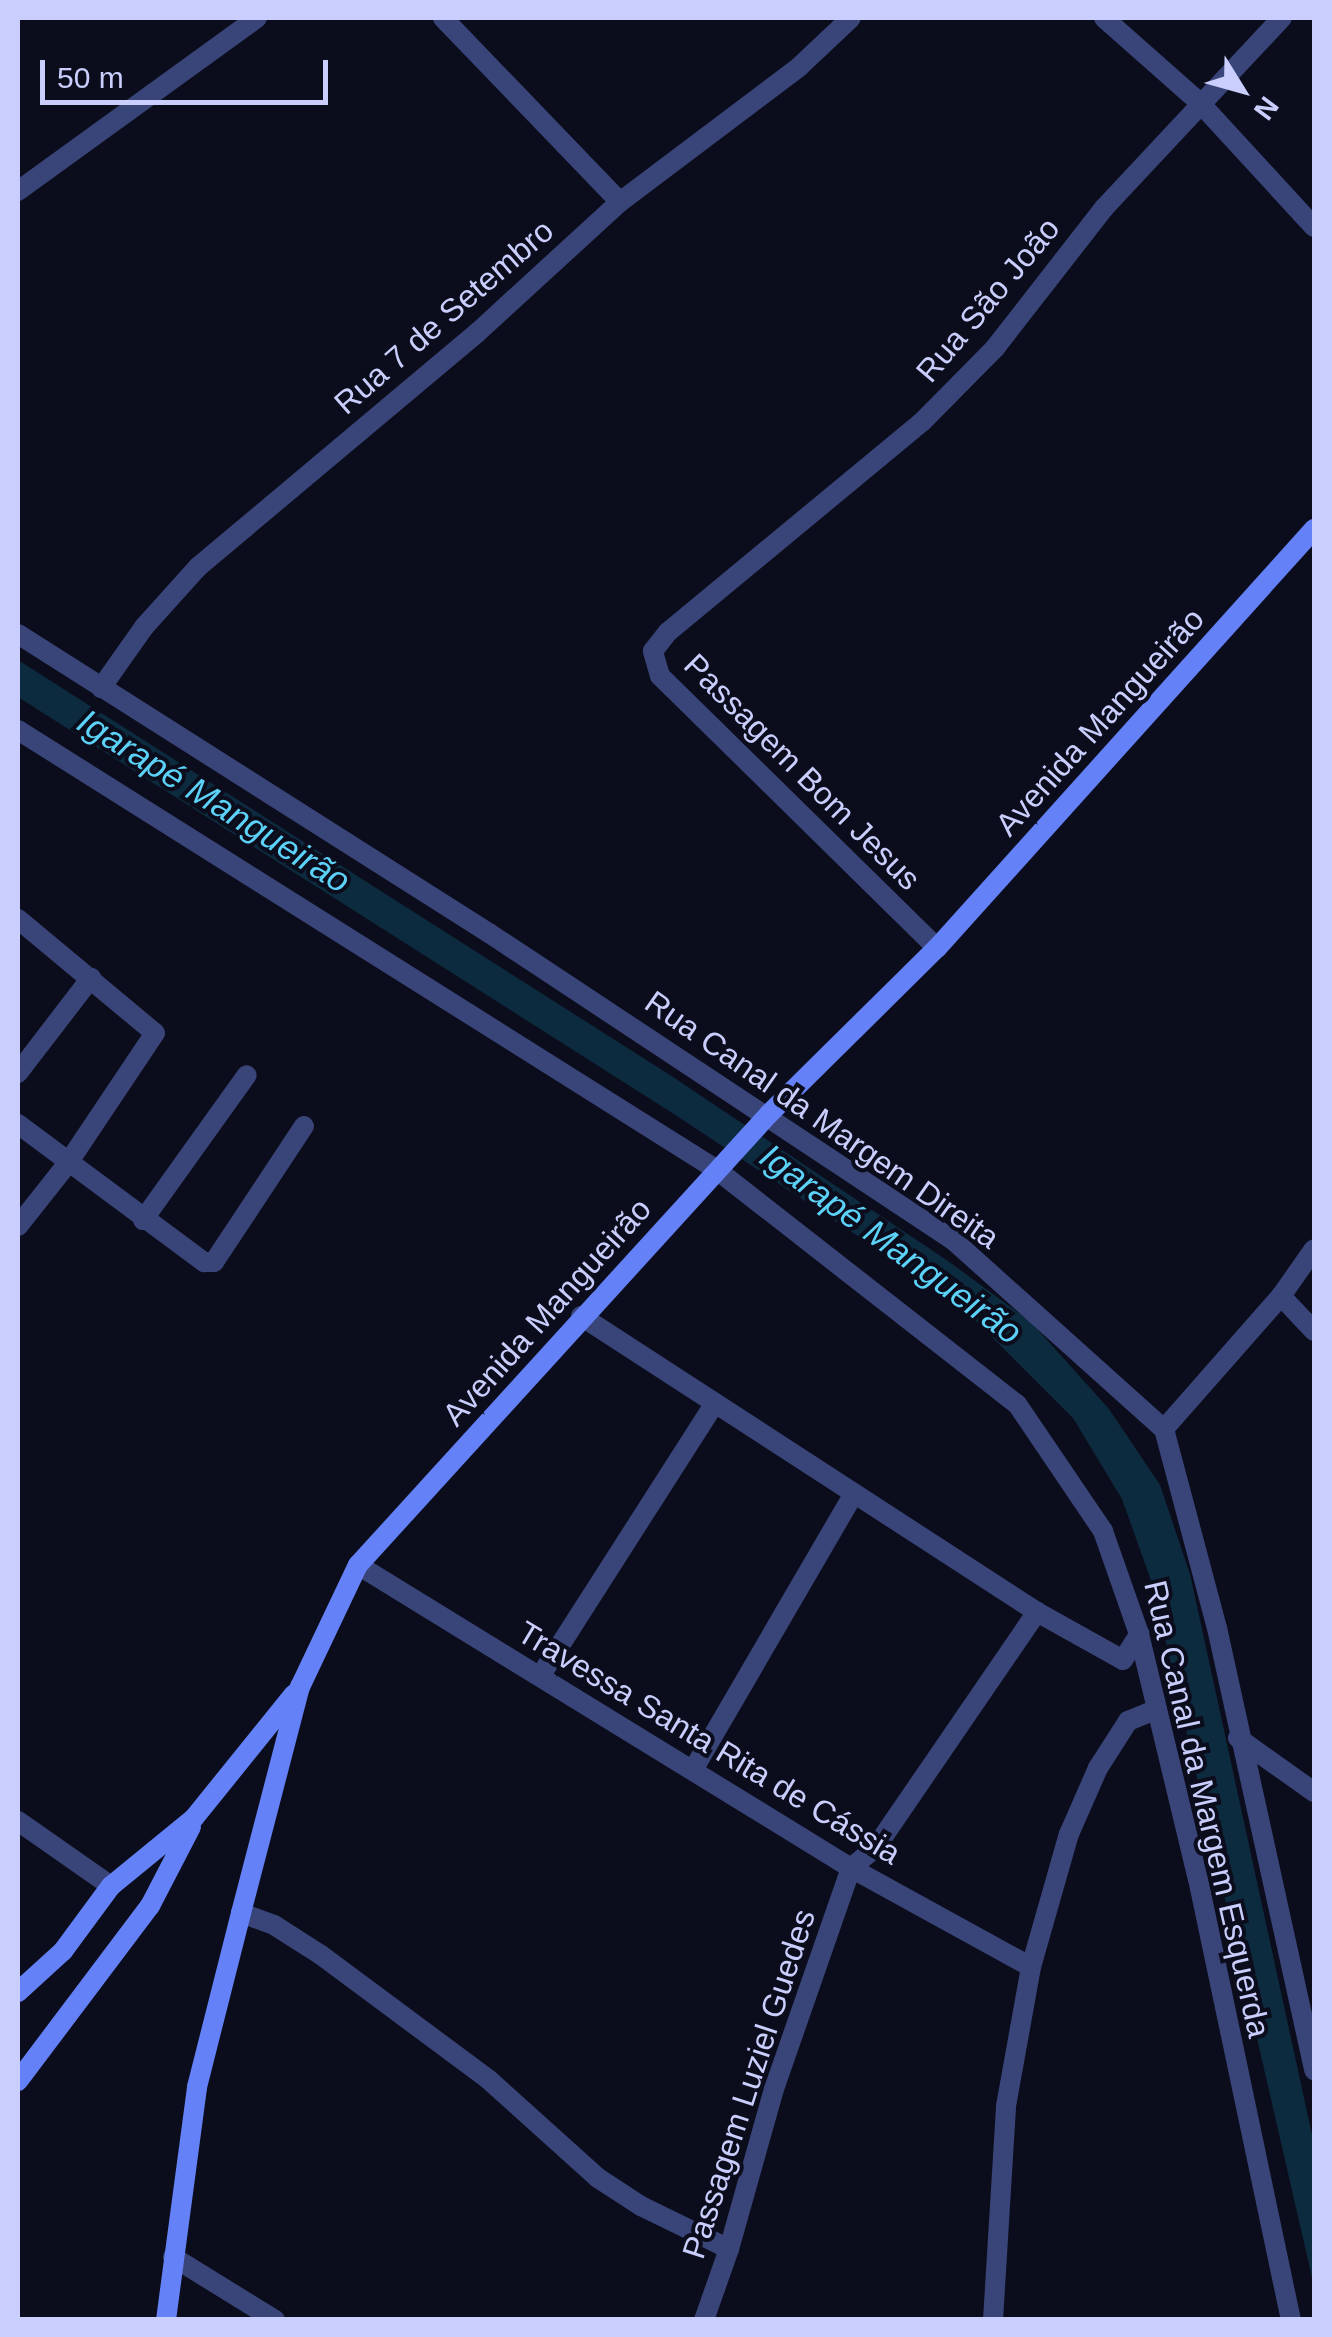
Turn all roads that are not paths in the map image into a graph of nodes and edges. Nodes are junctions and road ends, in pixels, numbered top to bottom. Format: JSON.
{"nodes":[{"id":1,"x":257,"y":18,"type":"edge"},
{"id":2,"x":443,"y":18,"type":"edge"},
{"id":3,"x":851,"y":18,"type":"edge"},
{"id":4,"x":1104,"y":18,"type":"edge"},
{"id":5,"x":1282,"y":18,"type":"edge"},
{"id":6,"x":1200,"y":104,"type":"junction"},
{"id":7,"x":18,"y":191,"type":"edge"},
{"id":8,"x":620,"y":202,"type":"junction"},
{"id":9,"x":1314,"y":227,"type":"edge"},
{"id":10,"x":1314,"y":529,"type":"edge"},
{"id":11,"x":668,"y":632,"type":"joint"},
{"id":12,"x":18,"y":634,"type":"edge"},
{"id":13,"x":100,"y":688,"type":"junction"},
{"id":14,"x":18,"y":730,"type":"edge"},
{"id":15,"x":18,"y":920,"type":"edge"},
{"id":16,"x":937,"y":948,"type":"junction"},
{"id":17,"x":91,"y":978,"type":"junction"},
{"id":18,"x":18,"y":1073,"type":"edge"},
{"id":19,"x":247,"y":1074,"type":"dead end"},
{"id":20,"x":769,"y":1114,"type":"junction"},
{"id":21,"x":18,"y":1124,"type":"edge"},
{"id":22,"x":304,"y":1126,"type":"dead end"},
{"id":23,"x":68,"y":1164,"type":"junction"},
{"id":24,"x":717,"y":1170,"type":"junction"},
{"id":25,"x":144,"y":1220,"type":"junction"},
{"id":26,"x":18,"y":1226,"type":"edge"},
{"id":27,"x":1314,"y":1249,"type":"edge"},
{"id":28,"x":1281,"y":1296,"type":"junction"},
{"id":29,"x":581,"y":1316,"type":"junction"},
{"id":30,"x":1314,"y":1331,"type":"edge"},
{"id":31,"x":716,"y":1403,"type":"junction"},
{"id":32,"x":1164,"y":1430,"type":"junction"},
{"id":33,"x":854,"y":1493,"type":"junction"},
{"id":34,"x":358,"y":1566,"type":"junction"},
{"id":35,"x":1037,"y":1612,"type":"junction"},
{"id":36,"x":1140,"y":1634,"type":"junction"},
{"id":37,"x":541,"y":1675,"type":"junction"},
{"id":38,"x":300,"y":1686,"type":"junction"},
{"id":39,"x":1157,"y":1709,"type":"junction"},
{"id":40,"x":1238,"y":1738,"type":"junction"},
{"id":41,"x":693,"y":1770,"type":"junction"},
{"id":42,"x":1314,"y":1792,"type":"edge"},
{"id":43,"x":199,"y":1812,"type":"junction"},
{"id":44,"x":18,"y":1821,"type":"edge"},
{"id":45,"x":851,"y":1868,"type":"junction"},
{"id":46,"x":111,"y":1886,"type":"junction"},
{"id":47,"x":241,"y":1913,"type":"junction"},
{"id":48,"x":1031,"y":1967,"type":"junction"},
{"id":49,"x":18,"y":1992,"type":"edge"},
{"id":50,"x":1314,"y":2071,"type":"edge"},
{"id":51,"x":18,"y":2081,"type":"edge"},
{"id":52,"x":729,"y":2250,"type":"junction"},
{"id":53,"x":173,"y":2257,"type":"junction"},
{"id":54,"x":166,"y":2320,"type":"edge"},
{"id":55,"x":275,"y":2320,"type":"edge"},
{"id":56,"x":704,"y":2320,"type":"edge"},
{"id":57,"x":993,"y":2320,"type":"edge"},
{"id":58,"x":1291,"y":2320,"type":"edge"}],
"edges":[{"from":1,"to":7,"type":"street"},
{"from":2,"to":8,"type":"street"},
{"from":3,"to":8,"type":"street","name":"Rua 7 de Setembro"},
{"from":4,"to":6,"type":"street"},
{"from":5,"to":6,"type":"street","name":"Rua São João"},
{"from":6,"to":9,"type":"street"},
{"from":6,"to":11,"type":"street","name":"Rua São João"},
{"from":8,"to":13,"type":"street","name":"Rua 7 de Setembro"},
{"from":10,"to":16,"type":"street","name":"Avenida Mangueirão"},
{"from":11,"to":16,"type":"street","name":"Passagem Bom Jesus"},
{"from":12,"to":13,"type":"street","name":"Rua Canal da Margem Direita"},
{"from":13,"to":20,"type":"street","name":"Rua Canal da Margem Direita"},
{"from":14,"to":24,"type":"street","name":"Rua Canal da Margem Esquerda"},
{"from":15,"to":17,"type":"street"},
{"from":16,"to":20,"type":"street","name":"Avenida Mangueirão"},
{"from":17,"to":18,"type":"street"},
{"from":17,"to":23,"type":"street"},
{"from":19,"to":25,"type":"street"},
{"from":20,"to":24,"type":"street","name":"Avenida Mangueirão"},
{"from":20,"to":32,"type":"street","name":"Rua Canal da Margem Direita"},
{"from":21,"to":23,"type":"street"},
{"from":22,"to":25,"type":"street"},
{"from":23,"to":25,"type":"street"},
{"from":23,"to":26,"type":"street"},
{"from":24,"to":29,"type":"street","name":"Avenida Mangueirão"},
{"from":24,"to":36,"type":"street","name":"Rua Canal da Margem Esquerda"},
{"from":27,"to":28,"type":"street"},
{"from":28,"to":30,"type":"street"},
{"from":28,"to":32,"type":"street"},
{"from":29,"to":31,"type":"street"},
{"from":29,"to":34,"type":"street","name":"Avenida Mangueirão"},
{"from":31,"to":33,"type":"street"},
{"from":31,"to":37,"type":"street"},
{"from":32,"to":40,"type":"street"},
{"from":33,"to":35,"type":"street"},
{"from":33,"to":41,"type":"street"},
{"from":34,"to":37,"type":"street","name":"Travessa Santa Rita de Cássia"},
{"from":34,"to":38,"type":"street","name":"Avenida Mangueirão"},
{"from":35,"to":36,"type":"street"},
{"from":35,"to":45,"type":"street"},
{"from":36,"to":39,"type":"street","name":"Rua Canal da Margem Esquerda"},
{"from":37,"to":41,"type":"street","name":"Travessa Santa Rita de Cássia"},
{"from":38,"to":43,"type":"street"},
{"from":38,"to":47,"type":"street","name":"Avenida Mangueirão"},
{"from":39,"to":48,"type":"street"},
{"from":39,"to":58,"type":"street","name":"Rua Canal da Margem Esquerda"},
{"from":40,"to":42,"type":"street"},
{"from":40,"to":50,"type":"street"},
{"from":41,"to":45,"type":"street","name":"Travessa Santa Rita de Cássia"},
{"from":43,"to":46,"type":"street"},
{"from":43,"to":51,"type":"street"},
{"from":44,"to":46,"type":"street"},
{"from":45,"to":48,"type":"street","name":"Travessa Santa Rita de Cássia"},
{"from":45,"to":52,"type":"street","name":"Passagem Luziel Guedes"},
{"from":46,"to":49,"type":"street"},
{"from":47,"to":52,"type":"street"},
{"from":47,"to":53,"type":"street","name":"Avenida Mangueirão"},
{"from":48,"to":57,"type":"street"},
{"from":52,"to":56,"type":"street","name":"Passagem Luziel Guedes"},
{"from":53,"to":54,"type":"street","name":"Avenida Mangueirão"},
{"from":53,"to":55,"type":"street"}]}
